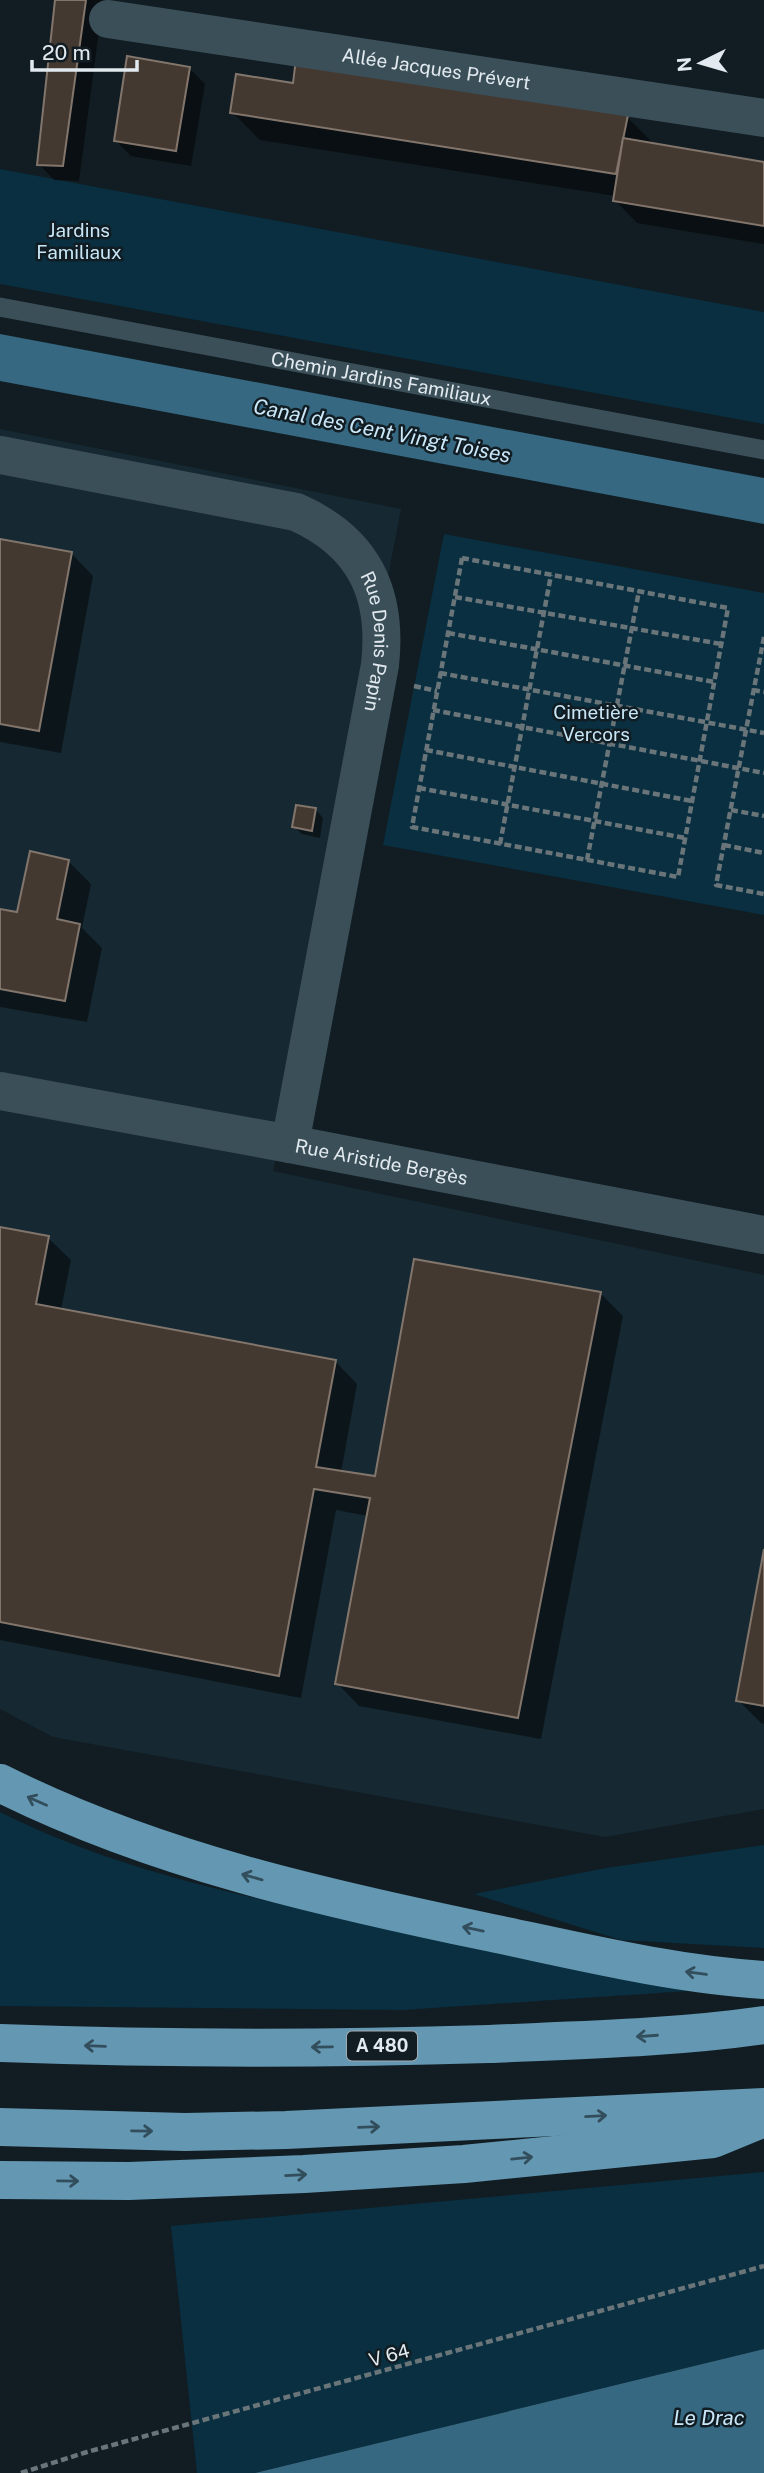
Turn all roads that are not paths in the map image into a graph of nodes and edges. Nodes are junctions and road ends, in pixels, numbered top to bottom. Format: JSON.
{"nodes":[{"id":1,"x":108,"y":19,"type":"dead end"},
{"id":2,"x":764,"y":118,"type":"edge"},
{"id":3,"x":0,"y":307,"type":"edge"},
{"id":4,"x":764,"y":450,"type":"edge"},
{"id":5,"x":0,"y":455,"type":"edge"},
{"id":6,"x":0,"y":1091,"type":"edge"},
{"id":7,"x":290,"y":1143,"type":"junction"},
{"id":8,"x":764,"y":1236,"type":"edge"},
{"id":9,"x":0,"y":1783,"type":"edge"},
{"id":10,"x":764,"y":1980,"type":"edge"},
{"id":11,"x":764,"y":2025,"type":"edge"},
{"id":12,"x":0,"y":2043,"type":"edge"},
{"id":13,"x":764,"y":2107,"type":"edge"},
{"id":14,"x":764,"y":2118,"type":"edge"},
{"id":15,"x":0,"y":2127,"type":"edge"},
{"id":16,"x":0,"y":2180,"type":"edge"}],
"edges":[{"from":1,"to":2,"type":"street","name":"Allée Jacques Prévert"},
{"from":3,"to":4,"type":"lane","name":"Chemin Jardins Familiaux"},
{"from":5,"to":7,"type":"street","name":"Rue Denis Papin"},
{"from":6,"to":7,"type":"street","name":"Rue Aristide Bergès"},
{"from":7,"to":8,"type":"street","name":"Rue Aristide Bergès"},
{"from":10,"to":9,"type":"highway","one_way":true},
{"from":11,"to":12,"type":"highway","number":"A 480","one_way":true},
{"from":15,"to":13,"type":"highway","one_way":true},
{"from":16,"to":14,"type":"highway","one_way":true}]}
